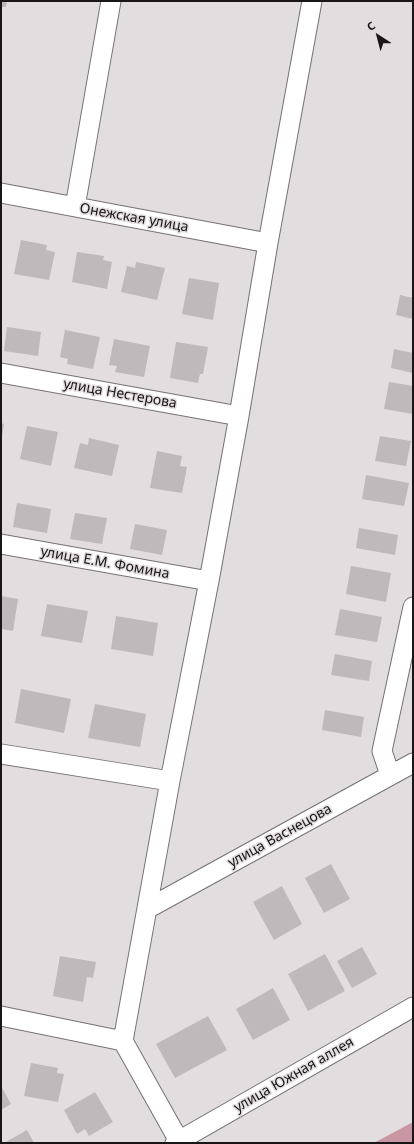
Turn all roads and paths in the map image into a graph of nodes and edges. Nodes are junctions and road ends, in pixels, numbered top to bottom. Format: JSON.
{"nodes":[{"id":1,"x":110,"y":1,"type":"edge"},
{"id":2,"x":312,"y":1,"type":"edge"},
{"id":3,"x":1,"y":193,"type":"edge"},
{"id":4,"x":75,"y":207,"type":"junction"},
{"id":5,"x":268,"y":243,"type":"junction"},
{"id":6,"x":1,"y":372,"type":"edge"},
{"id":7,"x":239,"y":416,"type":"junction"},
{"id":8,"x":1,"y":544,"type":"edge"},
{"id":9,"x":209,"y":581,"type":"junction"},
{"id":10,"x":413,"y":607,"type":"edge"},
{"id":11,"x":1,"y":754,"type":"edge"},
{"id":12,"x":413,"y":763,"type":"edge"},
{"id":13,"x":390,"y":775,"type":"junction"},
{"id":14,"x":170,"y":781,"type":"junction"},
{"id":15,"x":147,"y":909,"type":"junction"},
{"id":16,"x":413,"y":1007,"type":"edge"},
{"id":17,"x":1,"y":1016,"type":"edge"},
{"id":18,"x":123,"y":1041,"type":"junction"},
{"id":19,"x":177,"y":1142,"type":"edge"}],
"edges":[{"from":1,"to":4,"type":"street"},
{"from":2,"to":5,"type":"street"},
{"from":3,"to":4,"type":"street","name":"Онежская улица"},
{"from":4,"to":5,"type":"street","name":"Онежская улица"},
{"from":5,"to":7,"type":"street"},
{"from":6,"to":7,"type":"street","name":"улица Нестерова"},
{"from":7,"to":9,"type":"street"},
{"from":8,"to":9,"type":"street","name":"улица Е.М. Фомина"},
{"from":9,"to":14,"type":"street"},
{"from":10,"to":13,"type":"street"},
{"from":11,"to":14,"type":"street"},
{"from":12,"to":13,"type":"street","name":"улица Васнецова"},
{"from":13,"to":15,"type":"street","name":"улица Васнецова"},
{"from":14,"to":15,"type":"street"},
{"from":15,"to":18,"type":"street"},
{"from":16,"to":19,"type":"street","name":"улица Южная аллея"},
{"from":17,"to":18,"type":"street"},
{"from":18,"to":19,"type":"street"}]}
